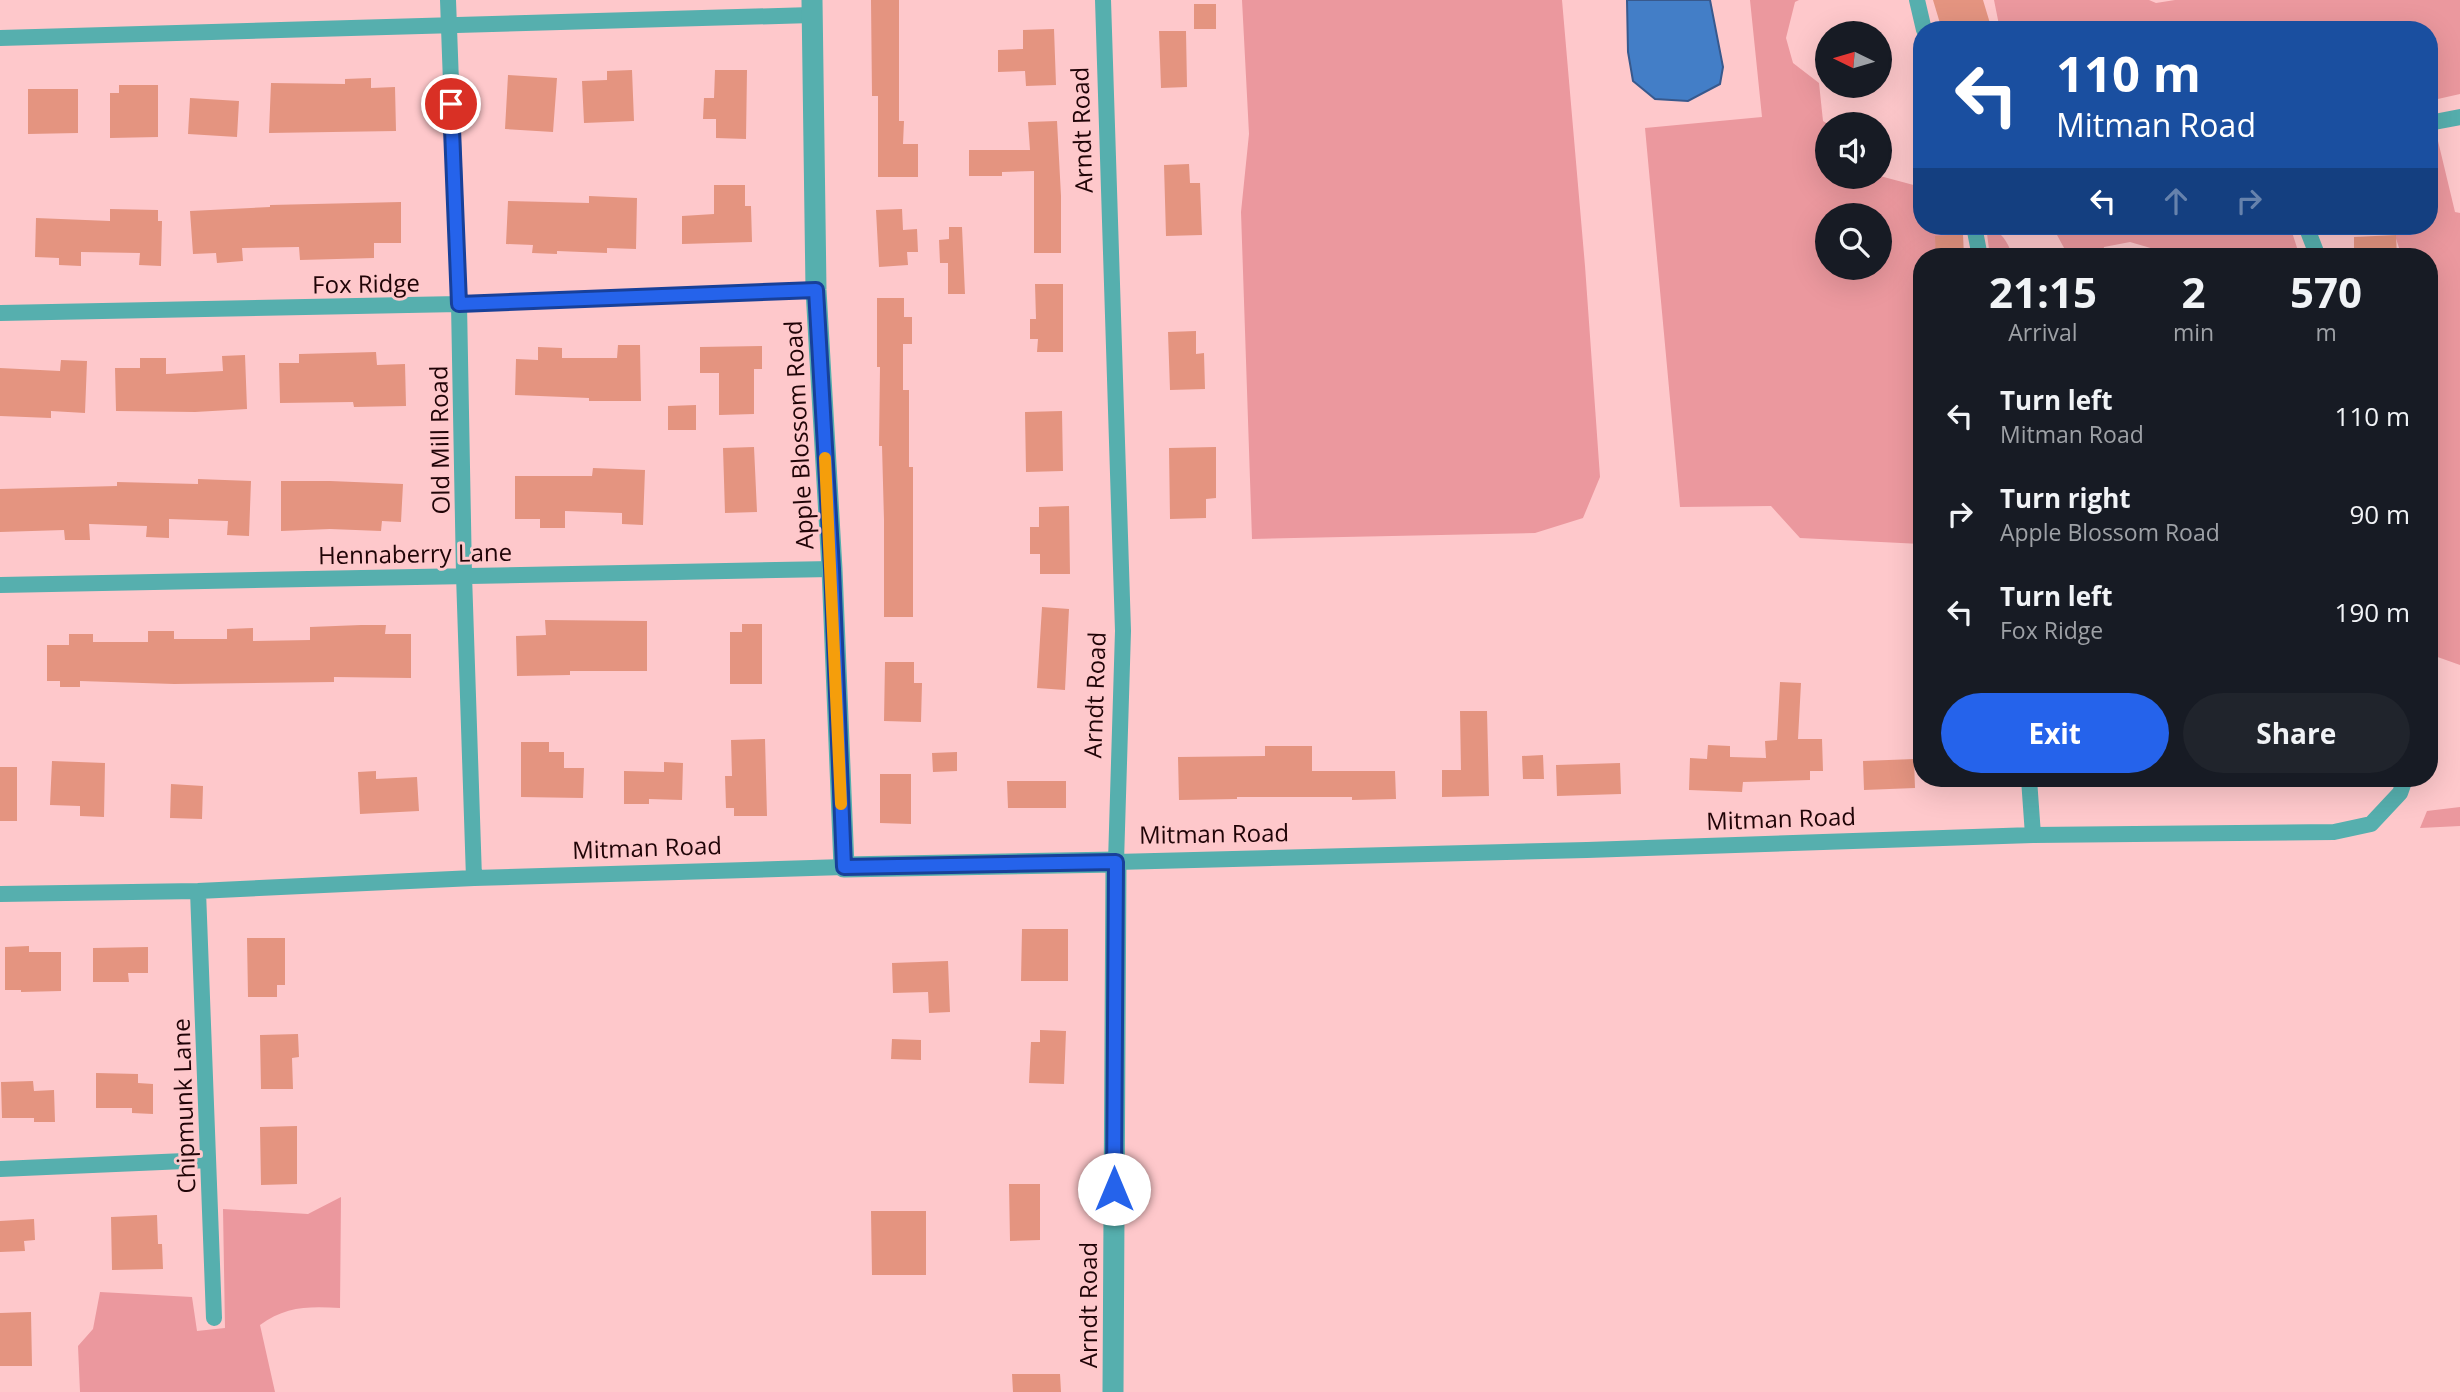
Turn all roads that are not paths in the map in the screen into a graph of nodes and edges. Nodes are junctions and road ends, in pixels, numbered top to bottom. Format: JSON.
{"nodes":[{"id":1,"x":447,"y":0,"type":"edge"},
{"id":2,"x":1103,"y":0,"type":"edge"},
{"id":3,"x":1917,"y":0,"type":"edge"},
{"id":4,"x":812,"y":7,"type":"edge"},
{"id":5,"x":1922,"y":21,"type":"edge"},
{"id":6,"x":448,"y":26,"type":"junction"},
{"id":7,"x":0,"y":38,"type":"edge"},
{"id":8,"x":2460,"y":117,"type":"edge"},
{"id":9,"x":2438,"y":121,"type":"edge"},
{"id":10,"x":816,"y":290,"type":"junction"},
{"id":11,"x":459,"y":304,"type":"junction"},
{"id":12,"x":0,"y":313,"type":"edge"},
{"id":13,"x":832,"y":569,"type":"junction"},
{"id":14,"x":464,"y":575,"type":"junction"},
{"id":15,"x":0,"y":585,"type":"edge"},
{"id":16,"x":2030,"y":787,"type":"edge"},
{"id":17,"x":2402,"y":787,"type":"edge"},
{"id":18,"x":2034,"y":835,"type":"junction"},
{"id":19,"x":1116,"y":862,"type":"junction"},
{"id":20,"x":844,"y":867,"type":"junction"},
{"id":21,"x":474,"y":878,"type":"junction"},
{"id":22,"x":198,"y":891,"type":"junction"},
{"id":23,"x":0,"y":894,"type":"edge"},
{"id":24,"x":208,"y":1160,"type":"junction"},
{"id":25,"x":0,"y":1169,"type":"edge"},
{"id":26,"x":214,"y":1318,"type":"dead end"},
{"id":27,"x":1113,"y":1392,"type":"edge"}],
"edges":[{"from":1,"to":6,"type":"street","name":"Old Mill Road"},
{"from":2,"to":19,"type":"street","name":"Arndt Road"},
{"from":3,"to":5,"type":"street"},
{"from":4,"to":6,"type":"street"},
{"from":4,"to":10,"type":"street","name":"Apple Blossom Road"},
{"from":6,"to":7,"type":"street"},
{"from":6,"to":11,"type":"street","name":"Old Mill Road"},
{"from":8,"to":9,"type":"street"},
{"from":10,"to":11,"type":"street","name":"Fox Ridge"},
{"from":10,"to":13,"type":"street","name":"Apple Blossom Road"},
{"from":11,"to":12,"type":"street","name":"Fox Ridge"},
{"from":11,"to":14,"type":"street","name":"Old Mill Road"},
{"from":13,"to":14,"type":"street","name":"Hennaberry Lane"},
{"from":13,"to":20,"type":"street","name":"Apple Blossom Road"},
{"from":14,"to":15,"type":"street","name":"Hennaberry Lane"},
{"from":14,"to":21,"type":"street","name":"Old Mill Road"},
{"from":16,"to":18,"type":"street"},
{"from":17,"to":18,"type":"street","name":"Mitman Road"},
{"from":18,"to":19,"type":"street","name":"Mitman Road"},
{"from":19,"to":20,"type":"street","name":"Mitman Road"},
{"from":19,"to":27,"type":"street","name":"Arndt Road"},
{"from":20,"to":21,"type":"street","name":"Mitman Road"},
{"from":21,"to":22,"type":"street","name":"Mitman Road"},
{"from":22,"to":23,"type":"street","name":"Mitman Road"},
{"from":22,"to":24,"type":"street","name":"Chipmunk Lane"},
{"from":24,"to":25,"type":"street"},
{"from":24,"to":26,"type":"street","name":"Chipmunk Lane"}]}
